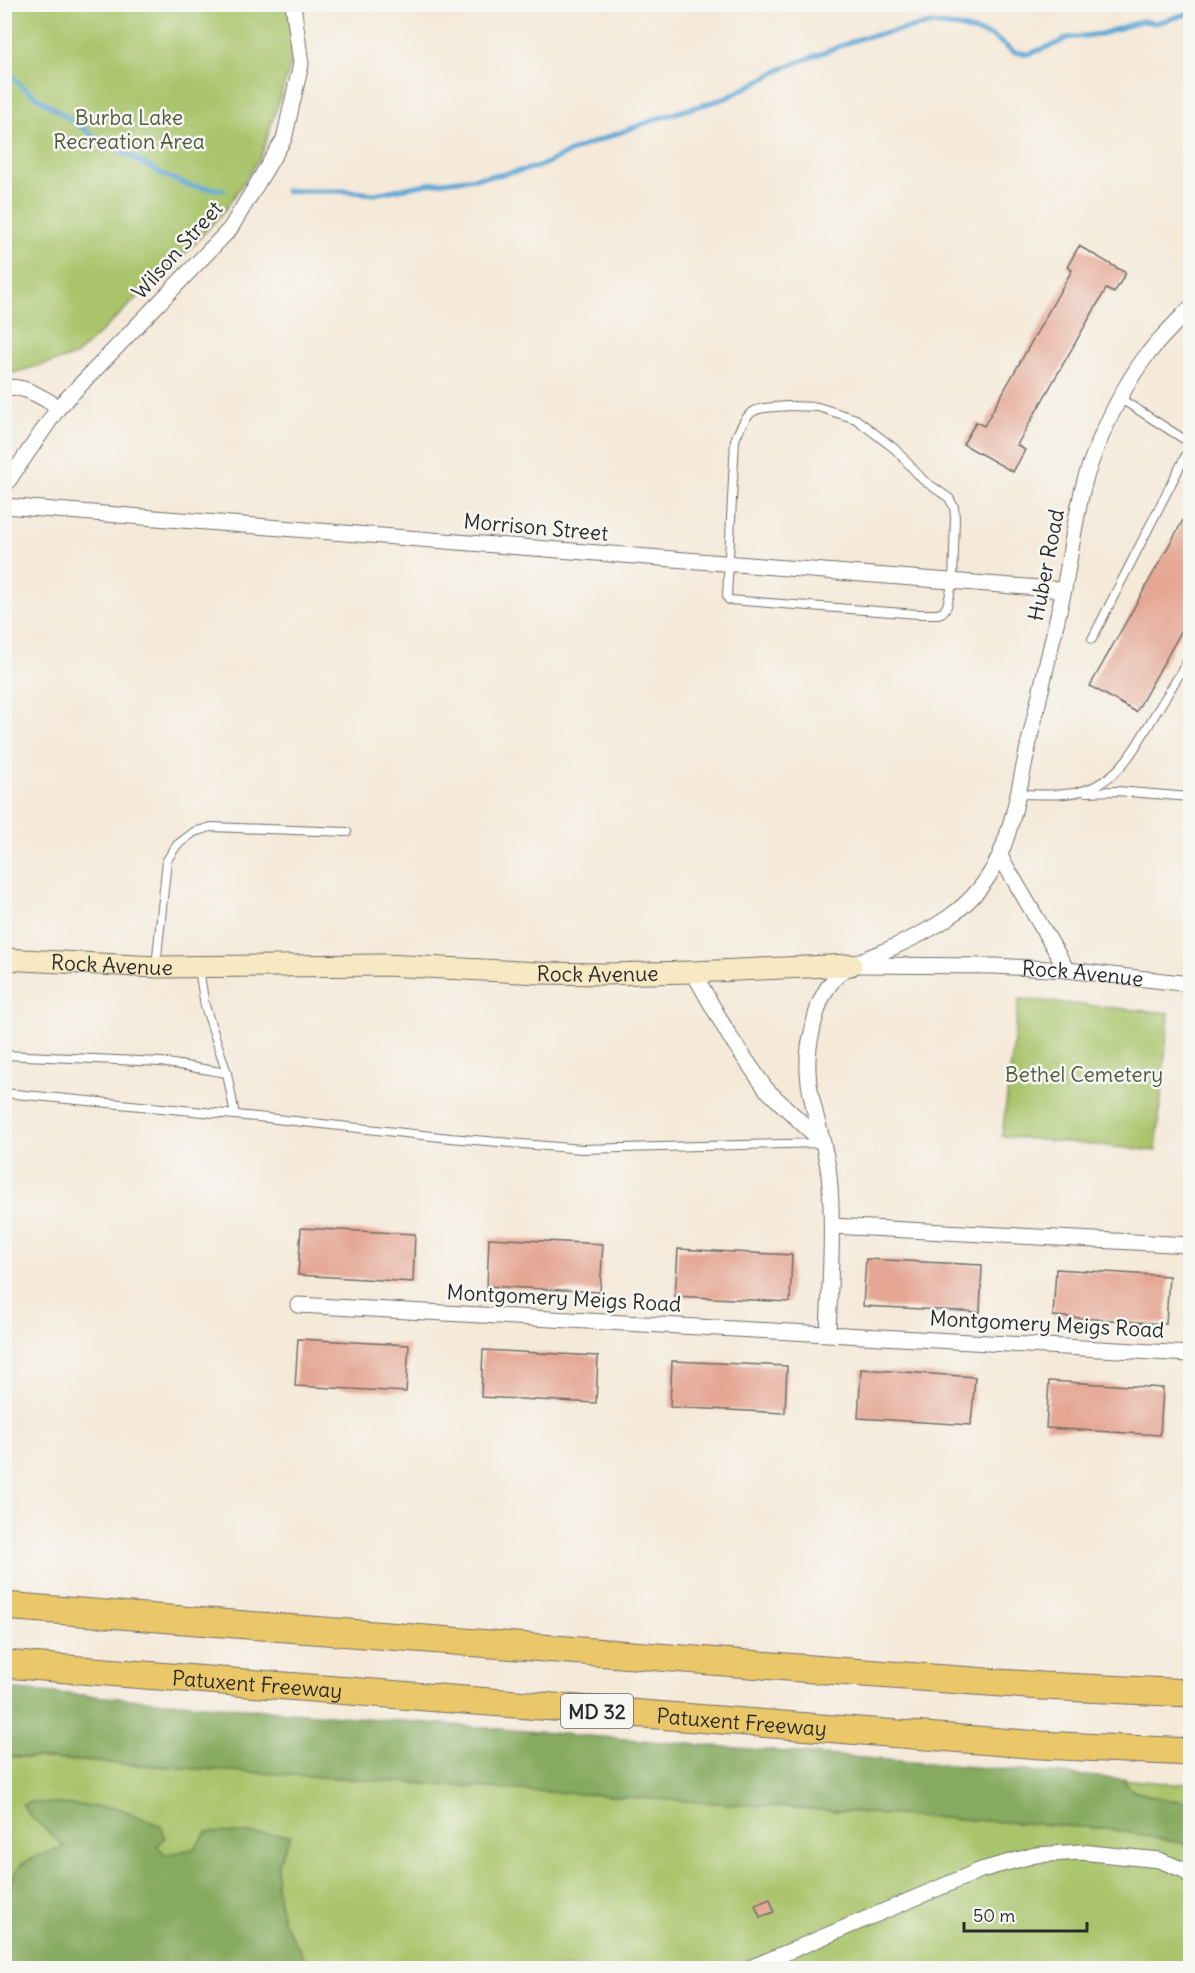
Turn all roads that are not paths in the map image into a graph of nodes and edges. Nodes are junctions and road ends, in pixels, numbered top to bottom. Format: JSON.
{"nodes":[{"id":1,"x":293,"y":4,"type":"edge"},
{"id":2,"x":1191,"y":308,"type":"edge"},
{"id":3,"x":4,"y":388,"type":"edge"},
{"id":4,"x":1121,"y":399,"type":"junction"},
{"id":5,"x":59,"y":407,"type":"junction"},
{"id":6,"x":1191,"y":445,"type":"edge"},
{"id":7,"x":4,"y":487,"type":"edge"},
{"id":8,"x":4,"y":506,"type":"edge"},
{"id":9,"x":728,"y":563,"type":"junction"},
{"id":10,"x":953,"y":581,"type":"junction"},
{"id":11,"x":1064,"y":590,"type":"junction"},
{"id":12,"x":1092,"y":639,"type":"dead end"},
{"id":13,"x":1191,"y":657,"type":"edge"},
{"id":14,"x":1079,"y":792,"type":"junction"},
{"id":15,"x":1017,"y":794,"type":"junction"},
{"id":16,"x":1191,"y":797,"type":"edge"},
{"id":17,"x":347,"y":832,"type":"dead end"},
{"id":18,"x":1000,"y":856,"type":"junction"},
{"id":19,"x":4,"y":959,"type":"edge"},
{"id":20,"x":851,"y":965,"type":"junction"},
{"id":21,"x":156,"y":967,"type":"junction"},
{"id":22,"x":199,"y":967,"type":"junction"},
{"id":23,"x":1067,"y":970,"type":"junction"},
{"id":24,"x":693,"y":972,"type":"junction"},
{"id":25,"x":1191,"y":984,"type":"edge"},
{"id":26,"x":4,"y":1055,"type":"edge"},
{"id":27,"x":227,"y":1073,"type":"junction"},
{"id":28,"x":4,"y":1093,"type":"edge"},
{"id":29,"x":235,"y":1114,"type":"junction"},
{"id":30,"x":823,"y":1143,"type":"junction"},
{"id":31,"x":832,"y":1226,"type":"junction"},
{"id":32,"x":1191,"y":1245,"type":"edge"},
{"id":33,"x":298,"y":1305,"type":"dead end"},
{"id":34,"x":828,"y":1333,"type":"junction"},
{"id":35,"x":1191,"y":1354,"type":"edge"},
{"id":36,"x":4,"y":1606,"type":"edge"},
{"id":37,"x":4,"y":1664,"type":"edge"},
{"id":38,"x":1191,"y":1693,"type":"edge"},
{"id":39,"x":1191,"y":1752,"type":"edge"},
{"id":40,"x":1191,"y":1876,"type":"edge"},
{"id":41,"x":750,"y":1968,"type":"edge"}],
"edges":[{"from":1,"to":5,"type":"street","name":"Wilson Street"},
{"from":2,"to":4,"type":"street","name":"Huber Road"},
{"from":3,"to":5,"type":"street"},
{"from":4,"to":6,"type":"lane"},
{"from":4,"to":11,"type":"street","name":"Huber Road"},
{"from":5,"to":7,"type":"street","name":"Wilson Street"},
{"from":6,"to":12,"type":"lane"},
{"from":8,"to":9,"type":"street","name":"Morrison Street"},
{"from":9,"to":10,"type":"street","name":"Morrison Street"},
{"from":9,"to":10,"type":"lane"},
{"from":9,"to":10,"type":"lane"},
{"from":10,"to":11,"type":"street","name":"Morrison Street"},
{"from":11,"to":15,"type":"street","name":"Huber Road"},
{"from":13,"to":14,"type":"lane"},
{"from":14,"to":15,"type":"lane"},
{"from":14,"to":16,"type":"lane"},
{"from":15,"to":18,"type":"street","name":"Huber Road"},
{"from":17,"to":21,"type":"lane"},
{"from":18,"to":20,"type":"street","name":"Huber Road"},
{"from":18,"to":23,"type":"street"},
{"from":19,"to":21,"type":"street","name":"Rock Avenue"},
{"from":20,"to":23,"type":"street","name":"Rock Avenue"},
{"from":20,"to":24,"type":"street","name":"Rock Avenue"},
{"from":20,"to":30,"type":"street"},
{"from":21,"to":22,"type":"street","name":"Rock Avenue"},
{"from":22,"to":24,"type":"street","name":"Rock Avenue"},
{"from":22,"to":27,"type":"lane"},
{"from":23,"to":25,"type":"street","name":"Rock Avenue"},
{"from":24,"to":30,"type":"street"},
{"from":26,"to":27,"type":"lane"},
{"from":27,"to":29,"type":"lane"},
{"from":28,"to":29,"type":"lane"},
{"from":29,"to":30,"type":"lane"},
{"from":30,"to":31,"type":"street"},
{"from":31,"to":32,"type":"street"},
{"from":31,"to":34,"type":"street"},
{"from":33,"to":34,"type":"street","name":"Montgomery Meigs Road"},
{"from":34,"to":35,"type":"street","name":"Montgomery Meigs Road"},
{"from":36,"to":38,"type":"highway"},
{"from":37,"to":39,"type":"highway","name":"Patuxent Freeway","number":"MD 32"},
{"from":40,"to":41,"type":"street"}]}
